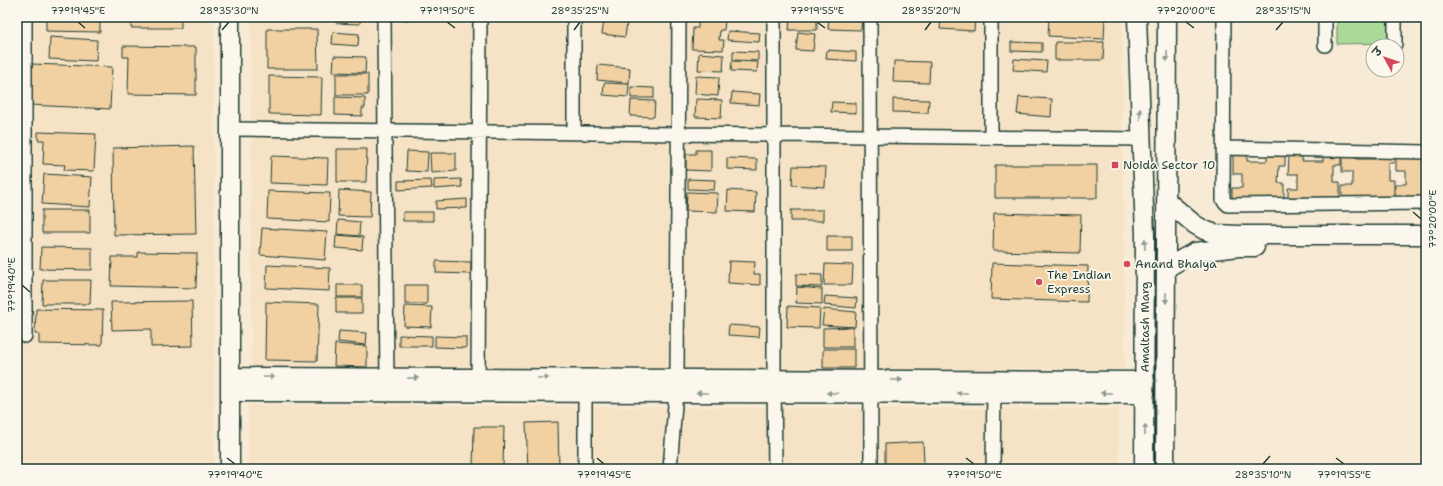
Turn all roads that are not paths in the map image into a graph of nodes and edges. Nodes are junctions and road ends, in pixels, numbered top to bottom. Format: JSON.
{"nodes":[{"id":1,"x":25,"y":17,"type":"edge"},
{"id":2,"x":230,"y":17,"type":"edge"},
{"id":3,"x":384,"y":17,"type":"edge"},
{"id":4,"x":480,"y":17,"type":"edge"},
{"id":5,"x":574,"y":17,"type":"edge"},
{"id":6,"x":678,"y":17,"type":"edge"},
{"id":7,"x":774,"y":17,"type":"edge"},
{"id":8,"x":870,"y":17,"type":"edge"},
{"id":9,"x":991,"y":17,"type":"edge"},
{"id":10,"x":1137,"y":17,"type":"edge"},
{"id":11,"x":1167,"y":17,"type":"edge"},
{"id":12,"x":1224,"y":17,"type":"edge"},
{"id":13,"x":1324,"y":17,"type":"edge"},
{"id":14,"x":1395,"y":17,"type":"edge"},
{"id":15,"x":1395,"y":38,"type":"edge"},
{"id":16,"x":1324,"y":45,"type":"dead end"},
{"id":17,"x":230,"y":129,"type":"junction"},
{"id":18,"x":385,"y":130,"type":"junction"},
{"id":19,"x":480,"y":131,"type":"junction"},
{"id":20,"x":574,"y":132,"type":"junction"},
{"id":21,"x":678,"y":133,"type":"junction"},
{"id":22,"x":774,"y":134,"type":"junction"},
{"id":23,"x":870,"y":136,"type":"junction"},
{"id":24,"x":990,"y":137,"type":"junction"},
{"id":25,"x":1141,"y":139,"type":"junction"},
{"id":26,"x":1224,"y":148,"type":"junction"},
{"id":27,"x":1426,"y":152,"type":"edge"},
{"id":28,"x":1167,"y":201,"type":"junction"},
{"id":29,"x":1426,"y":203,"type":"edge"},
{"id":30,"x":1204,"y":230,"type":"junction"},
{"id":31,"x":1426,"y":235,"type":"edge"},
{"id":32,"x":1315,"y":241,"type":"junction"},
{"id":33,"x":1426,"y":245,"type":"edge"},
{"id":34,"x":1202,"y":250,"type":"junction"},
{"id":35,"x":1166,"y":268,"type":"junction"},
{"id":36,"x":25,"y":336,"type":"dead end"},
{"id":37,"x":230,"y":384,"type":"junction"},
{"id":38,"x":387,"y":385,"type":"junction"},
{"id":39,"x":478,"y":385,"type":"junction"},
{"id":40,"x":585,"y":385,"type":"junction"},
{"id":41,"x":677,"y":386,"type":"junction"},
{"id":42,"x":774,"y":386,"type":"junction"},
{"id":43,"x":871,"y":386,"type":"junction"},
{"id":44,"x":994,"y":387,"type":"junction"},
{"id":45,"x":1145,"y":387,"type":"junction"},
{"id":46,"x":230,"y":469,"type":"edge"},
{"id":47,"x":584,"y":469,"type":"edge"},
{"id":48,"x":670,"y":469,"type":"edge"},
{"id":49,"x":775,"y":469,"type":"edge"},
{"id":50,"x":871,"y":469,"type":"edge"},
{"id":51,"x":993,"y":469,"type":"edge"},
{"id":52,"x":1144,"y":469,"type":"edge"},
{"id":53,"x":1165,"y":469,"type":"edge"}],
"edges":[{"from":1,"to":36,"type":"street"},
{"from":2,"to":17,"type":"street"},
{"from":3,"to":18,"type":"street"},
{"from":4,"to":19,"type":"street"},
{"from":5,"to":20,"type":"street"},
{"from":6,"to":21,"type":"street"},
{"from":7,"to":22,"type":"street"},
{"from":8,"to":23,"type":"street"},
{"from":9,"to":24,"type":"street"},
{"from":25,"to":10,"type":"street","name":"Amaltash Marg","one_way":true},
{"from":11,"to":28,"type":"street","name":"Amaltash Marg","one_way":true},
{"from":12,"to":26,"type":"street"},
{"from":13,"to":16,"type":"street"},
{"from":14,"to":15,"type":"street"},
{"from":17,"to":18,"type":"street"},
{"from":17,"to":37,"type":"street"},
{"from":18,"to":19,"type":"street"},
{"from":18,"to":38,"type":"street"},
{"from":19,"to":20,"type":"street"},
{"from":19,"to":39,"type":"street"},
{"from":20,"to":21,"type":"street"},
{"from":21,"to":22,"type":"street"},
{"from":21,"to":41,"type":"street"},
{"from":22,"to":23,"type":"street"},
{"from":22,"to":42,"type":"street"},
{"from":23,"to":24,"type":"street"},
{"from":23,"to":43,"type":"street"},
{"from":24,"to":25,"type":"street"},
{"from":45,"to":25,"type":"street","name":"Amaltash Marg","one_way":true},
{"from":26,"to":27,"type":"street"},
{"from":26,"to":29,"type":"street"},
{"from":28,"to":30,"type":"street"},
{"from":28,"to":35,"type":"street","name":"Amaltash Marg"},
{"from":30,"to":32,"type":"street"},
{"from":30,"to":34,"type":"street"},
{"from":31,"to":32,"type":"street"},
{"from":32,"to":33,"type":"street"},
{"from":32,"to":34,"type":"street"},
{"from":34,"to":35,"type":"street"},
{"from":35,"to":53,"type":"street","name":"Amaltash Marg","one_way":true},
{"from":37,"to":38,"type":"street"},
{"from":37,"to":46,"type":"street"},
{"from":38,"to":39,"type":"street"},
{"from":39,"to":40,"type":"street"},
{"from":40,"to":41,"type":"street"},
{"from":40,"to":47,"type":"street"},
{"from":41,"to":42,"type":"street"},
{"from":41,"to":48,"type":"street"},
{"from":42,"to":43,"type":"street"},
{"from":42,"to":49,"type":"street"},
{"from":43,"to":44,"type":"street"},
{"from":43,"to":50,"type":"street"},
{"from":44,"to":45,"type":"street"},
{"from":44,"to":51,"type":"street"},
{"from":52,"to":45,"type":"street","name":"Amaltash Marg","one_way":true}]}
